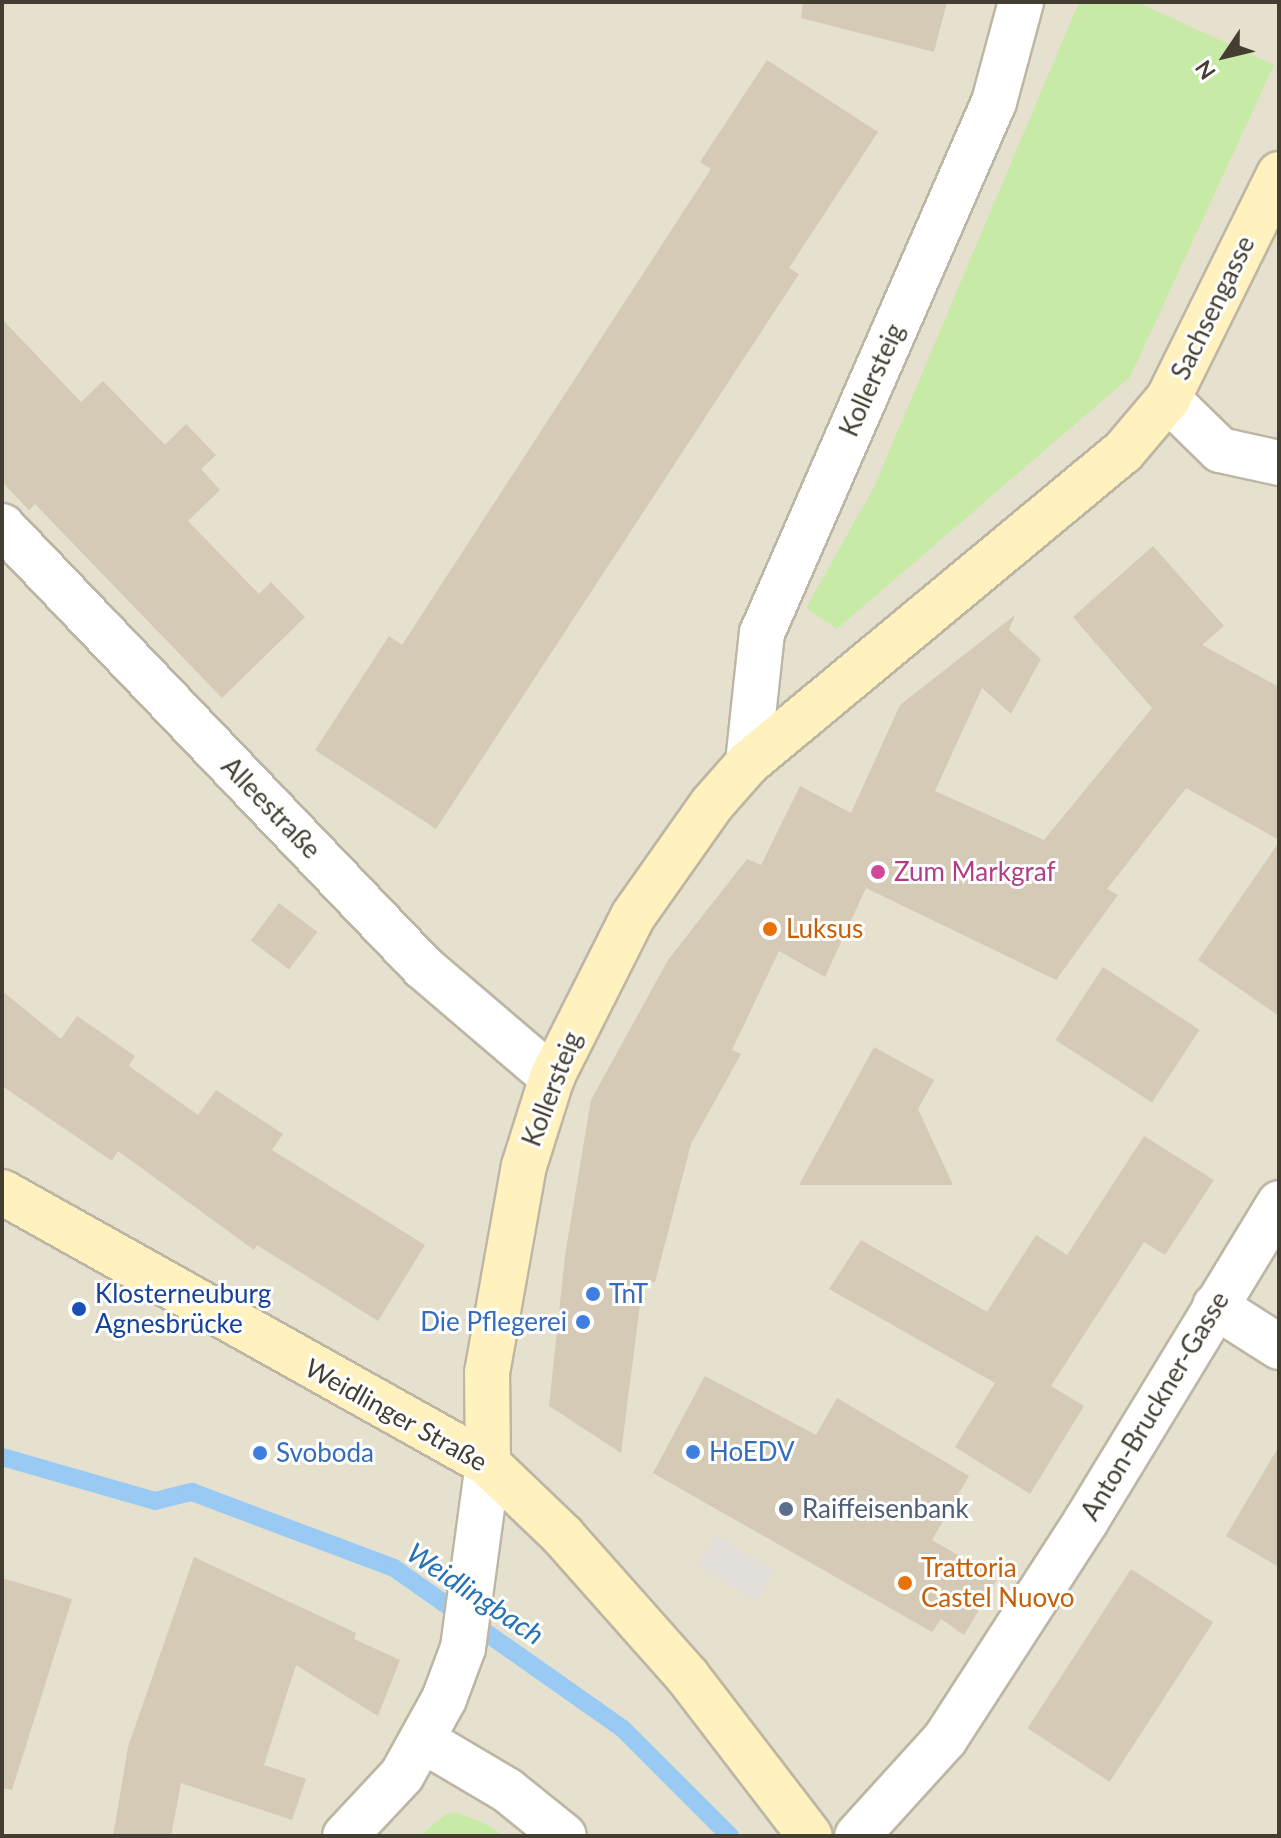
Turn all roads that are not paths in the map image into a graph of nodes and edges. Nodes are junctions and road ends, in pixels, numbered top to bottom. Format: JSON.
{"nodes":[{"id":1,"x":1021,"y":2,"type":"edge"},
{"id":2,"x":1279,"y":174,"type":"edge"},
{"id":3,"x":1168,"y":399,"type":"junction"},
{"id":4,"x":1279,"y":463,"type":"edge"},
{"id":5,"x":2,"y":526,"type":"edge"},
{"id":6,"x":748,"y":763,"type":"junction"},
{"id":7,"x":552,"y":1077,"type":"junction"},
{"id":8,"x":2,"y":1192,"type":"edge"},
{"id":9,"x":1279,"y":1203,"type":"edge"},
{"id":10,"x":1215,"y":1306,"type":"junction"},
{"id":11,"x":1279,"y":1347,"type":"edge"},
{"id":12,"x":488,"y":1464,"type":"junction"},
{"id":13,"x":424,"y":1741,"type":"junction"},
{"id":14,"x":345,"y":1836,"type":"edge"},
{"id":15,"x":564,"y":1836,"type":"edge"},
{"id":16,"x":810,"y":1836,"type":"edge"},
{"id":17,"x":857,"y":1836,"type":"edge"}],
"edges":[{"from":1,"to":6,"type":"street","name":"Kollersteig"},
{"from":2,"to":3,"type":"street","name":"Sachsengasse"},
{"from":3,"to":4,"type":"street"},
{"from":3,"to":6,"type":"street","name":"Kollersteig"},
{"from":5,"to":7,"type":"street","name":"Alleestraße"},
{"from":6,"to":7,"type":"street","name":"Kollersteig"},
{"from":7,"to":12,"type":"street","name":"Kollersteig"},
{"from":8,"to":12,"type":"street","name":"Weidlinger Straße"},
{"from":9,"to":10,"type":"street","name":"Anton-Bruckner-Gasse"},
{"from":10,"to":11,"type":"street"},
{"from":10,"to":17,"type":"street","name":"Anton-Bruckner-Gasse"},
{"from":12,"to":13,"type":"street"},
{"from":12,"to":16,"type":"street","name":"Weidlinger Straße"},
{"from":13,"to":14,"type":"street"},
{"from":13,"to":15,"type":"street"}]}
